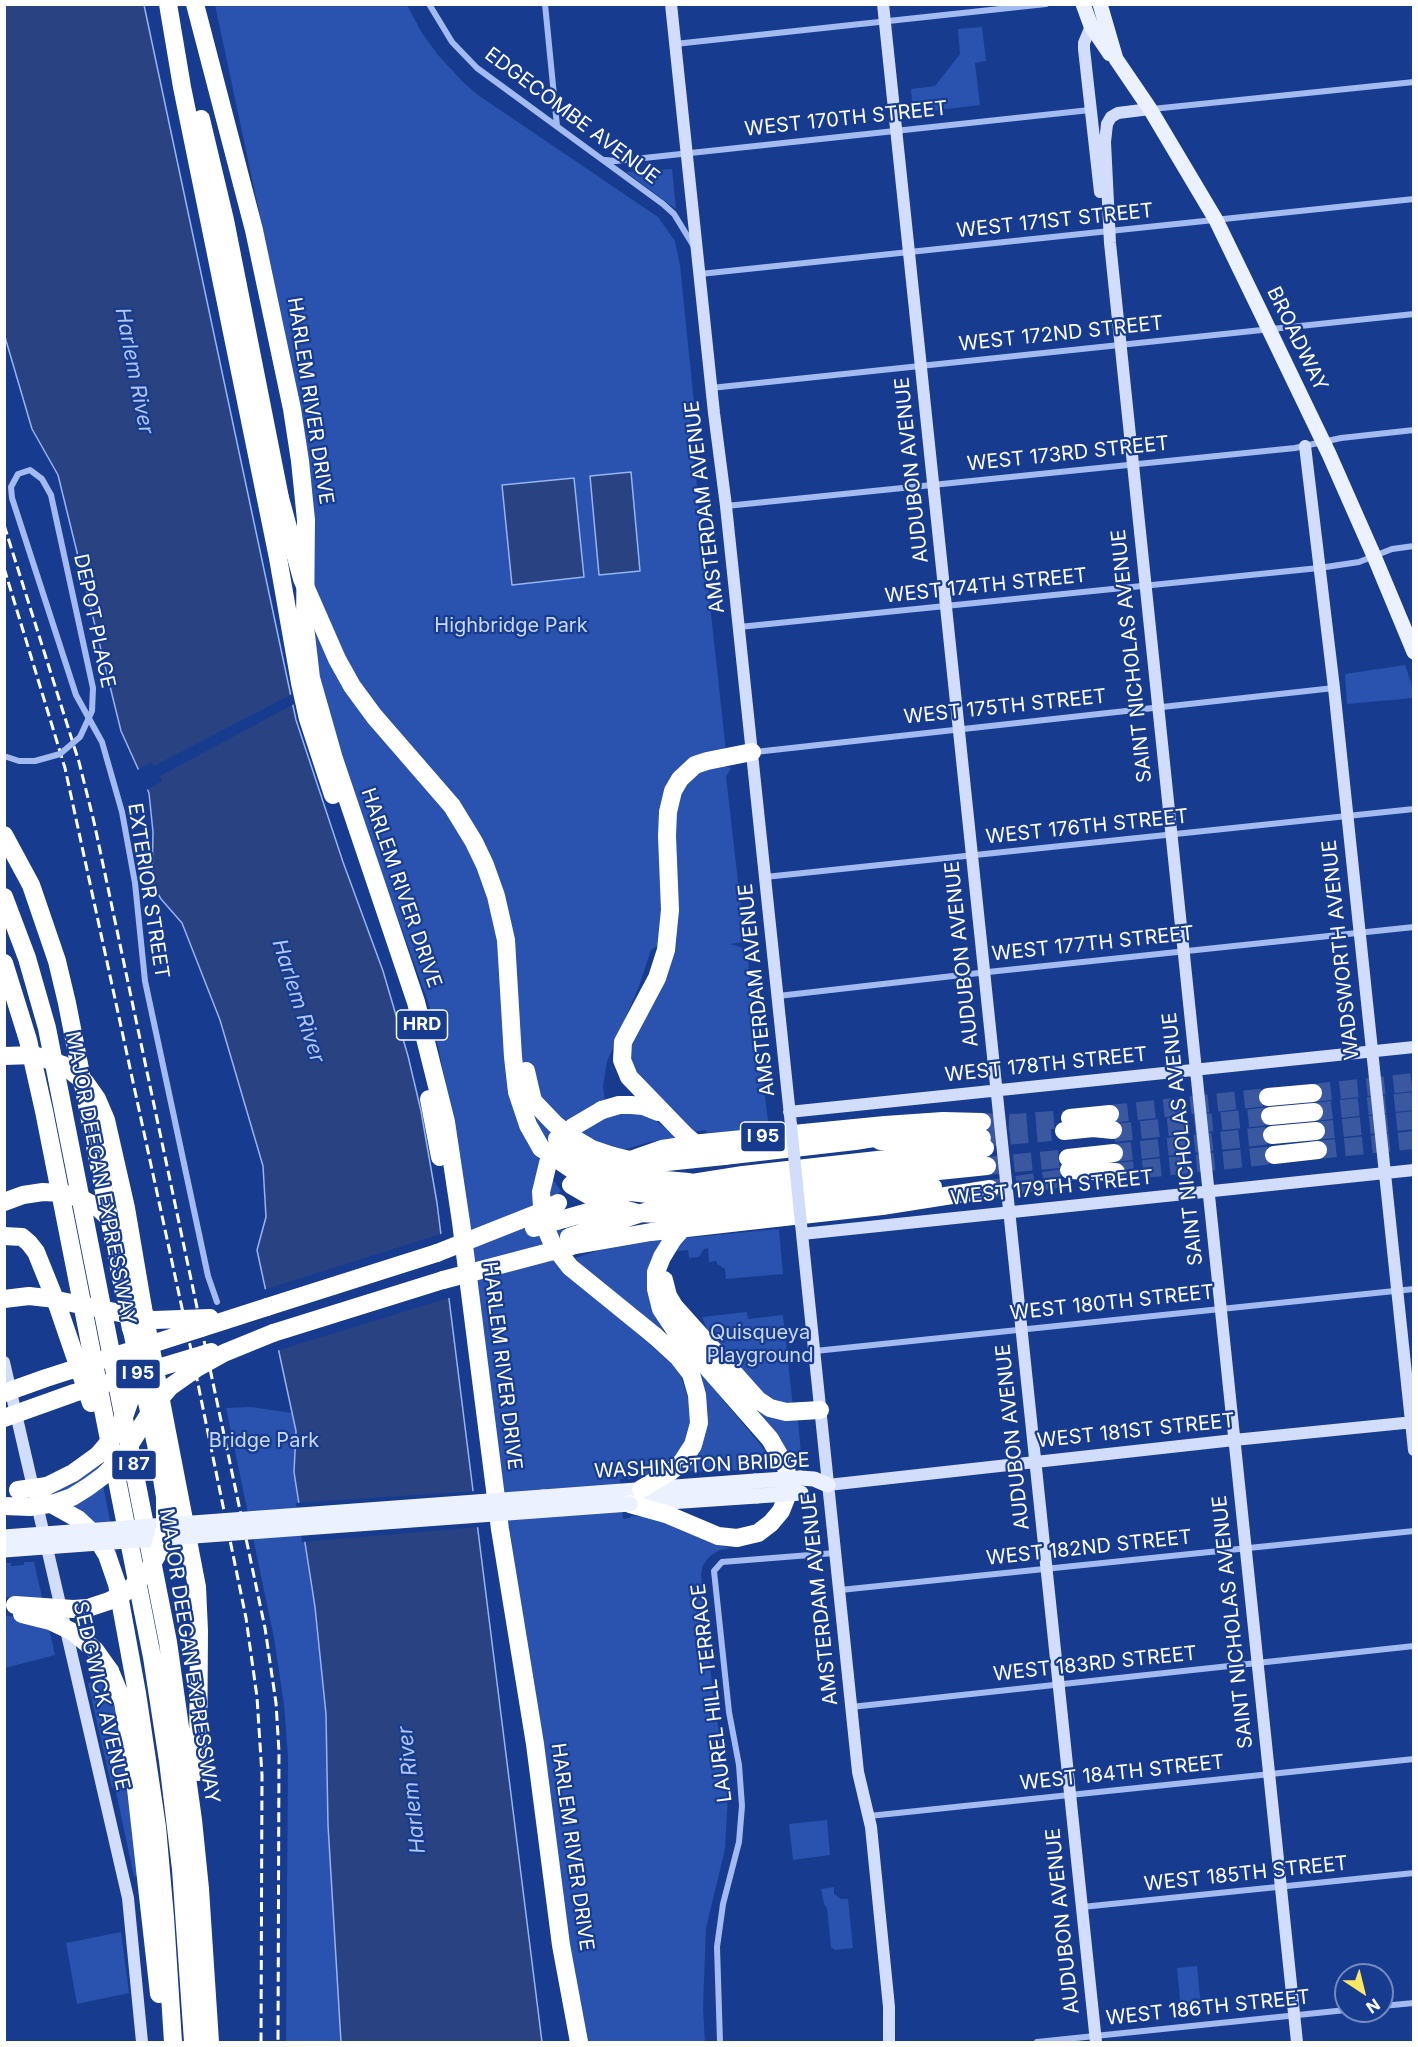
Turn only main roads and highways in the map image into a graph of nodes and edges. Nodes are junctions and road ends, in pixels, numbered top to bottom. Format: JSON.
{"nodes":[{"id":1,"x":168,"y":4,"type":"edge"},
{"id":2,"x":195,"y":4,"type":"edge"},
{"id":3,"x":671,"y":4,"type":"edge"},
{"id":4,"x":883,"y":4,"type":"edge"},
{"id":5,"x":1083,"y":4,"type":"edge"},
{"id":6,"x":1100,"y":4,"type":"edge"},
{"id":7,"x":200,"y":25,"type":"junction"},
{"id":8,"x":1091,"y":27,"type":"junction"},
{"id":9,"x":173,"y":32,"type":"junction"},
{"id":10,"x":1116,"y":59,"type":"junction"},
{"id":11,"x":1150,"y":110,"type":"junction"},
{"id":12,"x":1109,"y":231,"type":"junction"},
{"id":13,"x":1305,"y":446,"type":"road end"},
{"id":14,"x":286,"y":497,"type":"junction"},
{"id":15,"x":1413,"y":652,"type":"edge"},
{"id":16,"x":752,"y":752,"type":"junction"},
{"id":17,"x":4,"y":835,"type":"edge"},
{"id":18,"x":4,"y":897,"type":"edge"},
{"id":19,"x":4,"y":963,"type":"edge"},
{"id":20,"x":1413,"y":1047,"type":"edge"},
{"id":21,"x":1372,"y":1052,"type":"junction"},
{"id":22,"x":4,"y":1056,"type":"edge"},
{"id":23,"x":1196,"y":1070,"type":"junction"},
{"id":24,"x":996,"y":1090,"type":"junction"},
{"id":25,"x":1312,"y":1093,"type":"tunnel mouth"},
{"id":26,"x":1268,"y":1097,"type":"tunnel mouth"},
{"id":27,"x":789,"y":1112,"type":"junction"},
{"id":28,"x":1314,"y":1112,"type":"tunnel mouth"},
{"id":29,"x":663,"y":1113,"type":"junction"},
{"id":30,"x":1270,"y":1116,"type":"tunnel mouth"},
{"id":31,"x":1112,"y":1126,"type":"tunnel mouth"},
{"id":32,"x":1065,"y":1130,"type":"tunnel mouth"},
{"id":33,"x":1316,"y":1131,"type":"tunnel mouth"},
{"id":34,"x":1272,"y":1136,"type":"tunnel mouth"},
{"id":35,"x":552,"y":1137,"type":"junction"},
{"id":36,"x":1318,"y":1150,"type":"tunnel mouth"},
{"id":37,"x":986,"y":1153,"type":"junction"},
{"id":38,"x":1114,"y":1153,"type":"tunnel mouth"},
{"id":39,"x":1274,"y":1155,"type":"tunnel mouth"},
{"id":40,"x":724,"y":1156,"type":"junction"},
{"id":41,"x":1413,"y":1170,"type":"edge"},
{"id":42,"x":1116,"y":1172,"type":"tunnel mouth"},
{"id":43,"x":1384,"y":1173,"type":"junction"},
{"id":44,"x":584,"y":1176,"type":"junction"},
{"id":45,"x":796,"y":1177,"type":"junction"},
{"id":46,"x":1208,"y":1191,"type":"junction"},
{"id":47,"x":4,"y":1202,"type":"edge"},
{"id":48,"x":708,"y":1208,"type":"junction"},
{"id":49,"x":1009,"y":1212,"type":"junction"},
{"id":50,"x":566,"y":1226,"type":"junction"},
{"id":51,"x":801,"y":1229,"type":"junction"},
{"id":52,"x":4,"y":1236,"type":"edge"},
{"id":53,"x":669,"y":1245,"type":"junction"},
{"id":54,"x":4,"y":1299,"type":"edge"},
{"id":55,"x":267,"y":1307,"type":"junction"},
{"id":56,"x":143,"y":1308,"type":"junction"},
{"id":57,"x":132,"y":1330,"type":"junction"},
{"id":58,"x":273,"y":1333,"type":"junction"},
{"id":59,"x":4,"y":1362,"type":"edge"},
{"id":60,"x":4,"y":1393,"type":"edge"},
{"id":61,"x":820,"y":1410,"type":"junction"},
{"id":62,"x":4,"y":1418,"type":"edge"},
{"id":63,"x":1412,"y":1422,"type":"edge"},
{"id":64,"x":1234,"y":1440,"type":"junction"},
{"id":65,"x":1413,"y":1450,"type":"edge"},
{"id":66,"x":1035,"y":1462,"type":"junction"},
{"id":67,"x":828,"y":1485,"type":"junction"},
{"id":68,"x":119,"y":1490,"type":"junction"},
{"id":69,"x":11,"y":1491,"type":"edge"},
{"id":70,"x":633,"y":1495,"type":"junction"},
{"id":71,"x":4,"y":1506,"type":"edge"},
{"id":72,"x":4,"y":1537,"type":"edge"},
{"id":73,"x":4,"y":1550,"type":"edge"},
{"id":74,"x":10,"y":1607,"type":"edge"},
{"id":75,"x":1095,"y":2040,"type":"edge"},
{"id":76,"x":142,"y":2043,"type":"edge"},
{"id":77,"x":163,"y":2043,"type":"edge"},
{"id":78,"x":173,"y":2043,"type":"edge"},
{"id":79,"x":193,"y":2043,"type":"edge"},
{"id":80,"x":212,"y":2043,"type":"edge"},
{"id":81,"x":567,"y":2043,"type":"edge"},
{"id":82,"x":579,"y":2043,"type":"edge"},
{"id":83,"x":889,"y":2043,"type":"edge"},
{"id":84,"x":1297,"y":2043,"type":"edge"}],
"edges":[{"from":1,"to":9,"type":"highway","name":"HARLEM RIVER DRIVE","number":"HRD"},
{"from":2,"to":7,"type":"highway","name":"HARLEM RIVER DRIVE","number":"HRD"},
{"from":3,"to":16,"type":"main road","name":"AMSTERDAM AVENUE"},
{"from":4,"to":24,"type":"main road","name":"AUDUBON AVENUE"},
{"from":5,"to":8,"type":"main road","name":"BROADWAY"},
{"from":6,"to":10,"type":"main road","name":"BROADWAY"},
{"from":7,"to":14,"type":"highway"},
{"from":7,"to":82,"type":"highway","name":"HARLEM RIVER DRIVE","number":"HRD"},
{"from":8,"to":10,"type":"main road","name":"BROADWAY"},
{"from":8,"to":12,"type":"main road","name":"SAINT NICHOLAS AVENUE"},
{"from":9,"to":14,"type":"highway"},
{"from":9,"to":81,"type":"highway","name":"HARLEM RIVER DRIVE","number":"HRD"},
{"from":10,"to":11,"type":"main road","name":"BROADWAY"},
{"from":11,"to":12,"type":"main road","name":"SAINT NICHOLAS AVENUE"},
{"from":11,"to":15,"type":"main road","name":"BROADWAY"},
{"from":12,"to":23,"type":"main road","name":"SAINT NICHOLAS AVENUE"},
{"from":13,"to":21,"type":"main road","name":"WADSWORTH AVENUE"},
{"from":14,"to":35,"type":"highway","bridge":true},
{"from":14,"to":35,"type":"highway","bridge":true},
{"from":16,"to":27,"type":"main road","name":"AMSTERDAM AVENUE"},
{"from":16,"to":29,"type":"highway"},
{"from":17,"to":57,"type":"highway"},
{"from":18,"to":80,"type":"highway","name":"MAJOR DEEGAN EXPRESSWAY","number":"I 87"},
{"from":19,"to":68,"type":"highway","name":"MAJOR DEEGAN EXPRESSWAY","number":"I 87"},
{"from":20,"to":21,"type":"main road","name":"WEST 178TH STREET"},
{"from":21,"to":23,"type":"main road","name":"WEST 178TH STREET"},
{"from":21,"to":43,"type":"main road","name":"WADSWORTH AVENUE"},
{"from":22,"to":56,"type":"highway","bridge":true},
{"from":23,"to":24,"type":"main road","name":"WEST 178TH STREET"},
{"from":23,"to":46,"type":"main road","name":"SAINT NICHOLAS AVENUE"},
{"from":24,"to":27,"type":"main road","name":"WEST 178TH STREET"},
{"from":24,"to":49,"type":"main road","name":"AUDUBON AVENUE"},
{"from":25,"to":26,"type":"highway"},
{"from":27,"to":45,"type":"main road","name":"AMSTERDAM AVENUE","bridge":true},
{"from":28,"to":30,"type":"highway"},
{"from":29,"to":40,"type":"highway","bridge":true},
{"from":29,"to":70,"type":"highway","bridge":true},
{"from":31,"to":32,"type":"highway"},
{"from":33,"to":34,"type":"highway"},
{"from":35,"to":40,"type":"highway","bridge":true},
{"from":35,"to":44,"type":"highway"},
{"from":35,"to":44,"type":"highway"},
{"from":36,"to":39,"type":"highway"},
{"from":37,"to":40,"type":"highway"},
{"from":37,"to":48,"type":"highway"},
{"from":37,"to":50,"type":"highway","number":"I 95"},
{"from":37,"to":50,"type":"highway","number":"I 95"},
{"from":37,"to":50,"type":"highway","number":"I 95"},
{"from":38,"to":42,"type":"highway"},
{"from":41,"to":43,"type":"main road","name":"WEST 179TH STREET"},
{"from":43,"to":46,"type":"main road","name":"WEST 179TH STREET"},
{"from":43,"to":63,"type":"main road","name":"WADSWORTH AVENUE"},
{"from":44,"to":45,"type":"highway","bridge":true},
{"from":44,"to":48,"type":"highway","bridge":true},
{"from":45,"to":51,"type":"main road","name":"AMSTERDAM AVENUE","bridge":true},
{"from":46,"to":49,"type":"main road","name":"WEST 179TH STREET"},
{"from":46,"to":64,"type":"main road","name":"SAINT NICHOLAS AVENUE"},
{"from":47,"to":56,"type":"highway","bridge":true},
{"from":48,"to":53,"type":"highway","bridge":true},
{"from":49,"to":51,"type":"main road","name":"WEST 179TH STREET"},
{"from":49,"to":66,"type":"main road","name":"AUDUBON AVENUE"},
{"from":50,"to":55,"type":"highway","number":"I 95","bridge":true},
{"from":50,"to":58,"type":"highway","number":"I 95","bridge":true},
{"from":51,"to":61,"type":"main road","name":"AMSTERDAM AVENUE"},
{"from":52,"to":68,"type":"highway"},
{"from":53,"to":61,"type":"highway"},
{"from":53,"to":70,"type":"highway"},
{"from":54,"to":55,"type":"highway","bridge":true},
{"from":55,"to":60,"type":"highway","number":"I 95","bridge":true},
{"from":56,"to":80,"type":"highway","bridge":true},
{"from":57,"to":69,"type":"highway","bridge":true},
{"from":57,"to":74,"type":"highway","bridge":true},
{"from":58,"to":62,"type":"highway","number":"I 95","bridge":true},
{"from":58,"to":71,"type":"highway","bridge":true},
{"from":59,"to":76,"type":"main road","name":"SEDGWICK AVENUE"},
{"from":61,"to":67,"type":"main road","name":"AMSTERDAM AVENUE"},
{"from":63,"to":64,"type":"main road","name":"WEST 181ST STREET"},
{"from":63,"to":65,"type":"main road","name":"WADSWORTH AVENUE"},
{"from":64,"to":66,"type":"main road","name":"WEST 181ST STREET"},
{"from":64,"to":84,"type":"main road","name":"SAINT NICHOLAS AVENUE"},
{"from":66,"to":67,"type":"main road","name":"WEST 181ST STREET"},
{"from":66,"to":75,"type":"main road","name":"AUDUBON AVENUE"},
{"from":67,"to":70,"type":"main road","name":"WASHINGTON BRIDGE","bridge":true},
{"from":67,"to":83,"type":"main road","name":"AMSTERDAM AVENUE"},
{"from":68,"to":79,"type":"highway","name":"MAJOR DEEGAN EXPRESSWAY","number":"I 87"},
{"from":69,"to":78,"type":"highway"},
{"from":70,"to":72,"type":"main road","name":"WASHINGTON BRIDGE","bridge":true},
{"from":70,"to":73,"type":"main road","name":"WASHINGTON BRIDGE","bridge":true},
{"from":74,"to":77,"type":"highway","bridge":true}]}
